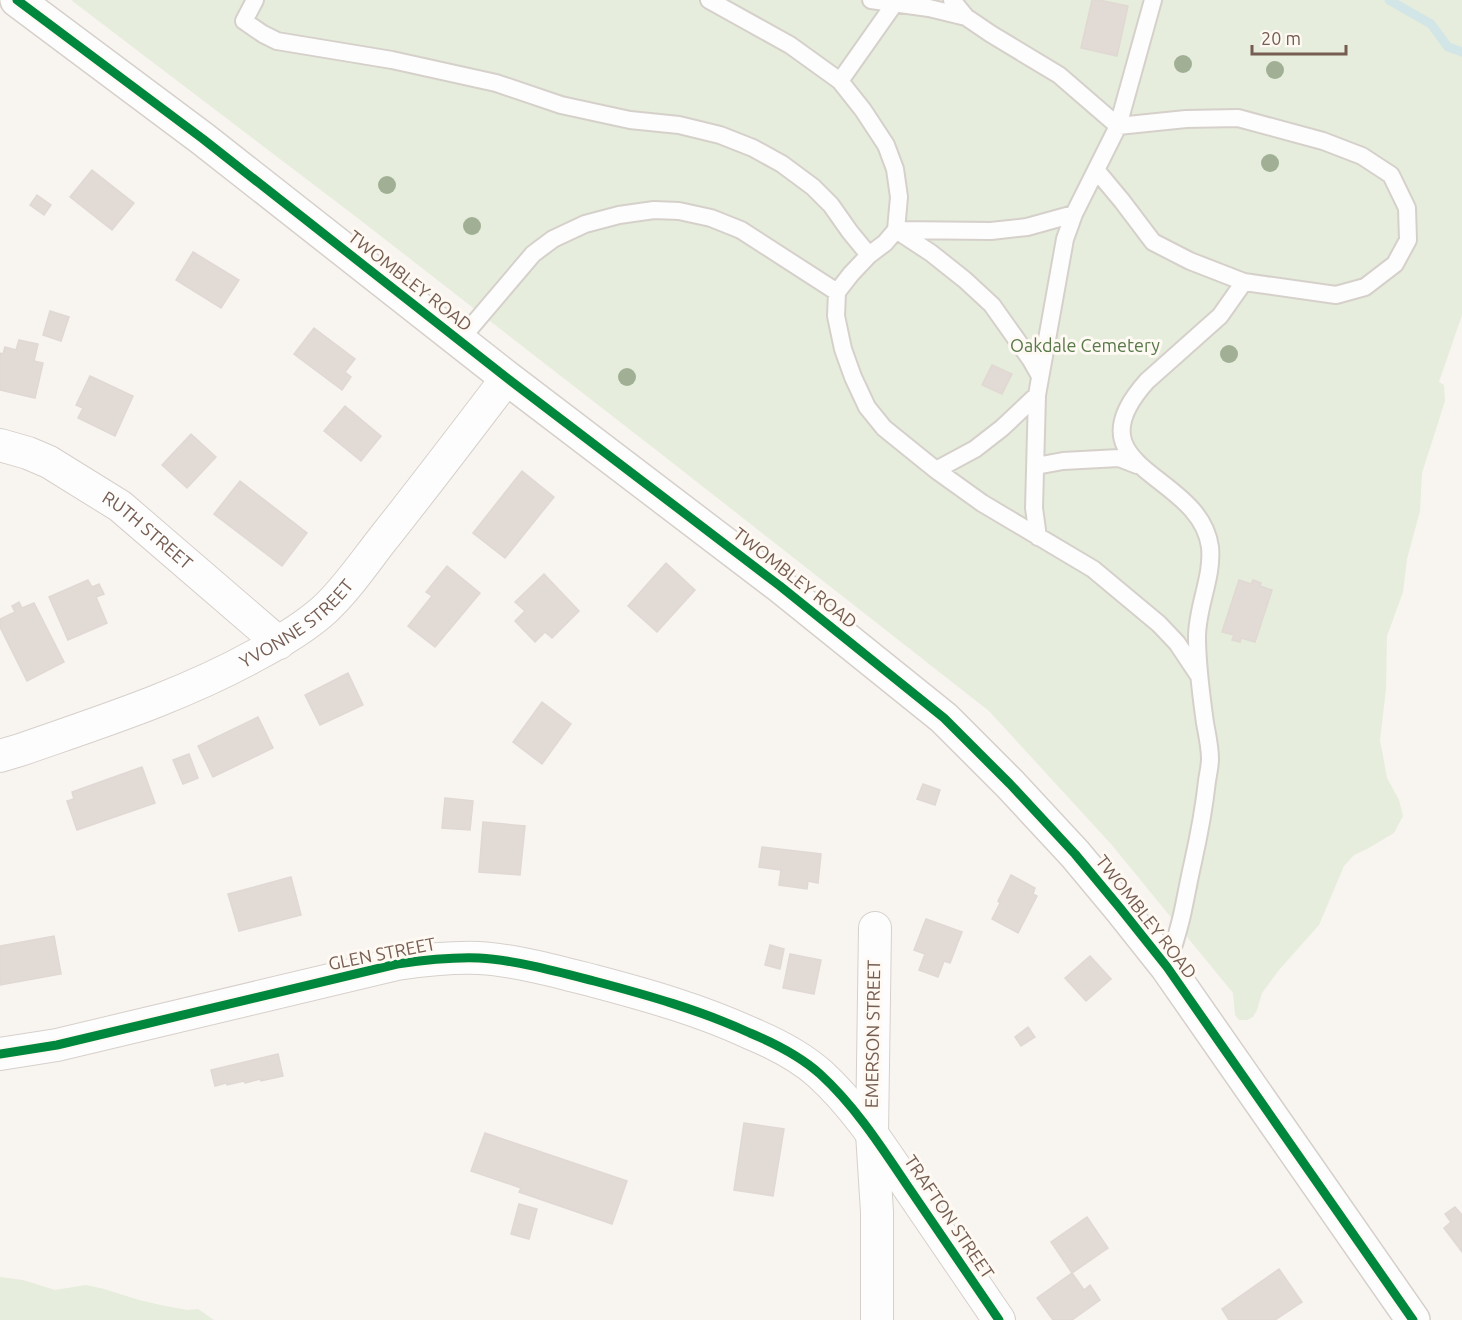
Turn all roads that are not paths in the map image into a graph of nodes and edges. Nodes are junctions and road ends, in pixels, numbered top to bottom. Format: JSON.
{"nodes":[{"id":1,"x":17,"y":0,"type":"edge"},
{"id":2,"x":255,"y":0,"type":"edge"},
{"id":3,"x":709,"y":0,"type":"edge"},
{"id":4,"x":871,"y":0,"type":"edge"},
{"id":5,"x":952,"y":0,"type":"edge"},
{"id":6,"x":1153,"y":0,"type":"edge"},
{"id":7,"x":895,"y":3,"type":"junction"},
{"id":8,"x":966,"y":16,"type":"junction"},
{"id":9,"x":840,"y":81,"type":"junction"},
{"id":10,"x":1118,"y":126,"type":"junction"},
{"id":11,"x":1097,"y":171,"type":"junction"},
{"id":12,"x":1074,"y":214,"type":"junction"},
{"id":13,"x":896,"y":230,"type":"junction"},
{"id":14,"x":869,"y":255,"type":"junction"},
{"id":15,"x":1244,"y":282,"type":"junction"},
{"id":16,"x":837,"y":292,"type":"junction"},
{"id":17,"x":460,"y":340,"type":"junction"},
{"id":18,"x":1040,"y":376,"type":"junction"},
{"id":19,"x":507,"y":378,"type":"junction"},
{"id":20,"x":1037,"y":395,"type":"junction"},
{"id":21,"x":0,"y":445,"type":"edge"},
{"id":22,"x":1036,"y":466,"type":"junction"},
{"id":23,"x":1144,"y":468,"type":"junction"},
{"id":24,"x":936,"y":470,"type":"junction"},
{"id":25,"x":1038,"y":537,"type":"junction"},
{"id":26,"x":279,"y":643,"type":"junction"},
{"id":27,"x":1199,"y":676,"type":"junction"},
{"id":28,"x":0,"y":756,"type":"edge"},
{"id":29,"x":875,"y":928,"type":"dead end"},
{"id":30,"x":1167,"y":967,"type":"junction"},
{"id":31,"x":0,"y":1054,"type":"edge"},
{"id":32,"x":872,"y":1133,"type":"junction"},
{"id":33,"x":877,"y":1320,"type":"edge"},
{"id":34,"x":999,"y":1320,"type":"edge"},
{"id":35,"x":1413,"y":1320,"type":"edge"}],
"edges":[{"from":1,"to":17,"type":"street","name":"TWOMBLEY ROAD"},
{"from":2,"to":14,"type":"lane"},
{"from":3,"to":9,"type":"lane"},
{"from":4,"to":7,"type":"lane"},
{"from":5,"to":8,"type":"lane"},
{"from":6,"to":10,"type":"lane"},
{"from":7,"to":8,"type":"lane"},
{"from":7,"to":9,"type":"lane"},
{"from":8,"to":10,"type":"lane"},
{"from":9,"to":13,"type":"lane"},
{"from":10,"to":11,"type":"lane"},
{"from":10,"to":15,"type":"lane"},
{"from":11,"to":12,"type":"lane"},
{"from":11,"to":15,"type":"lane"},
{"from":12,"to":13,"type":"lane"},
{"from":12,"to":18,"type":"lane"},
{"from":13,"to":14,"type":"lane"},
{"from":13,"to":18,"type":"lane"},
{"from":14,"to":16,"type":"lane"},
{"from":15,"to":23,"type":"lane"},
{"from":16,"to":17,"type":"lane"},
{"from":16,"to":24,"type":"lane"},
{"from":17,"to":19,"type":"street","name":"TWOMBLEY ROAD"},
{"from":18,"to":20,"type":"lane"},
{"from":19,"to":26,"type":"street","name":"YVONNE STREET"},
{"from":19,"to":30,"type":"street","name":"TWOMBLEY ROAD"},
{"from":20,"to":22,"type":"lane"},
{"from":20,"to":24,"type":"lane"},
{"from":21,"to":26,"type":"street","name":"RUTH STREET"},
{"from":22,"to":23,"type":"lane"},
{"from":22,"to":25,"type":"lane"},
{"from":23,"to":27,"type":"lane"},
{"from":24,"to":25,"type":"lane"},
{"from":25,"to":27,"type":"lane"},
{"from":26,"to":28,"type":"street","name":"YVONNE STREET"},
{"from":27,"to":30,"type":"lane"},
{"from":29,"to":32,"type":"street","name":"EMERSON STREET"},
{"from":30,"to":35,"type":"street","name":"TWOMBLEY ROAD"},
{"from":31,"to":32,"type":"street","name":"GLEN STREET"},
{"from":32,"to":33,"type":"street","name":"EMERSON STREET"},
{"from":32,"to":34,"type":"street","name":"TRAFTON STREET"}]}
